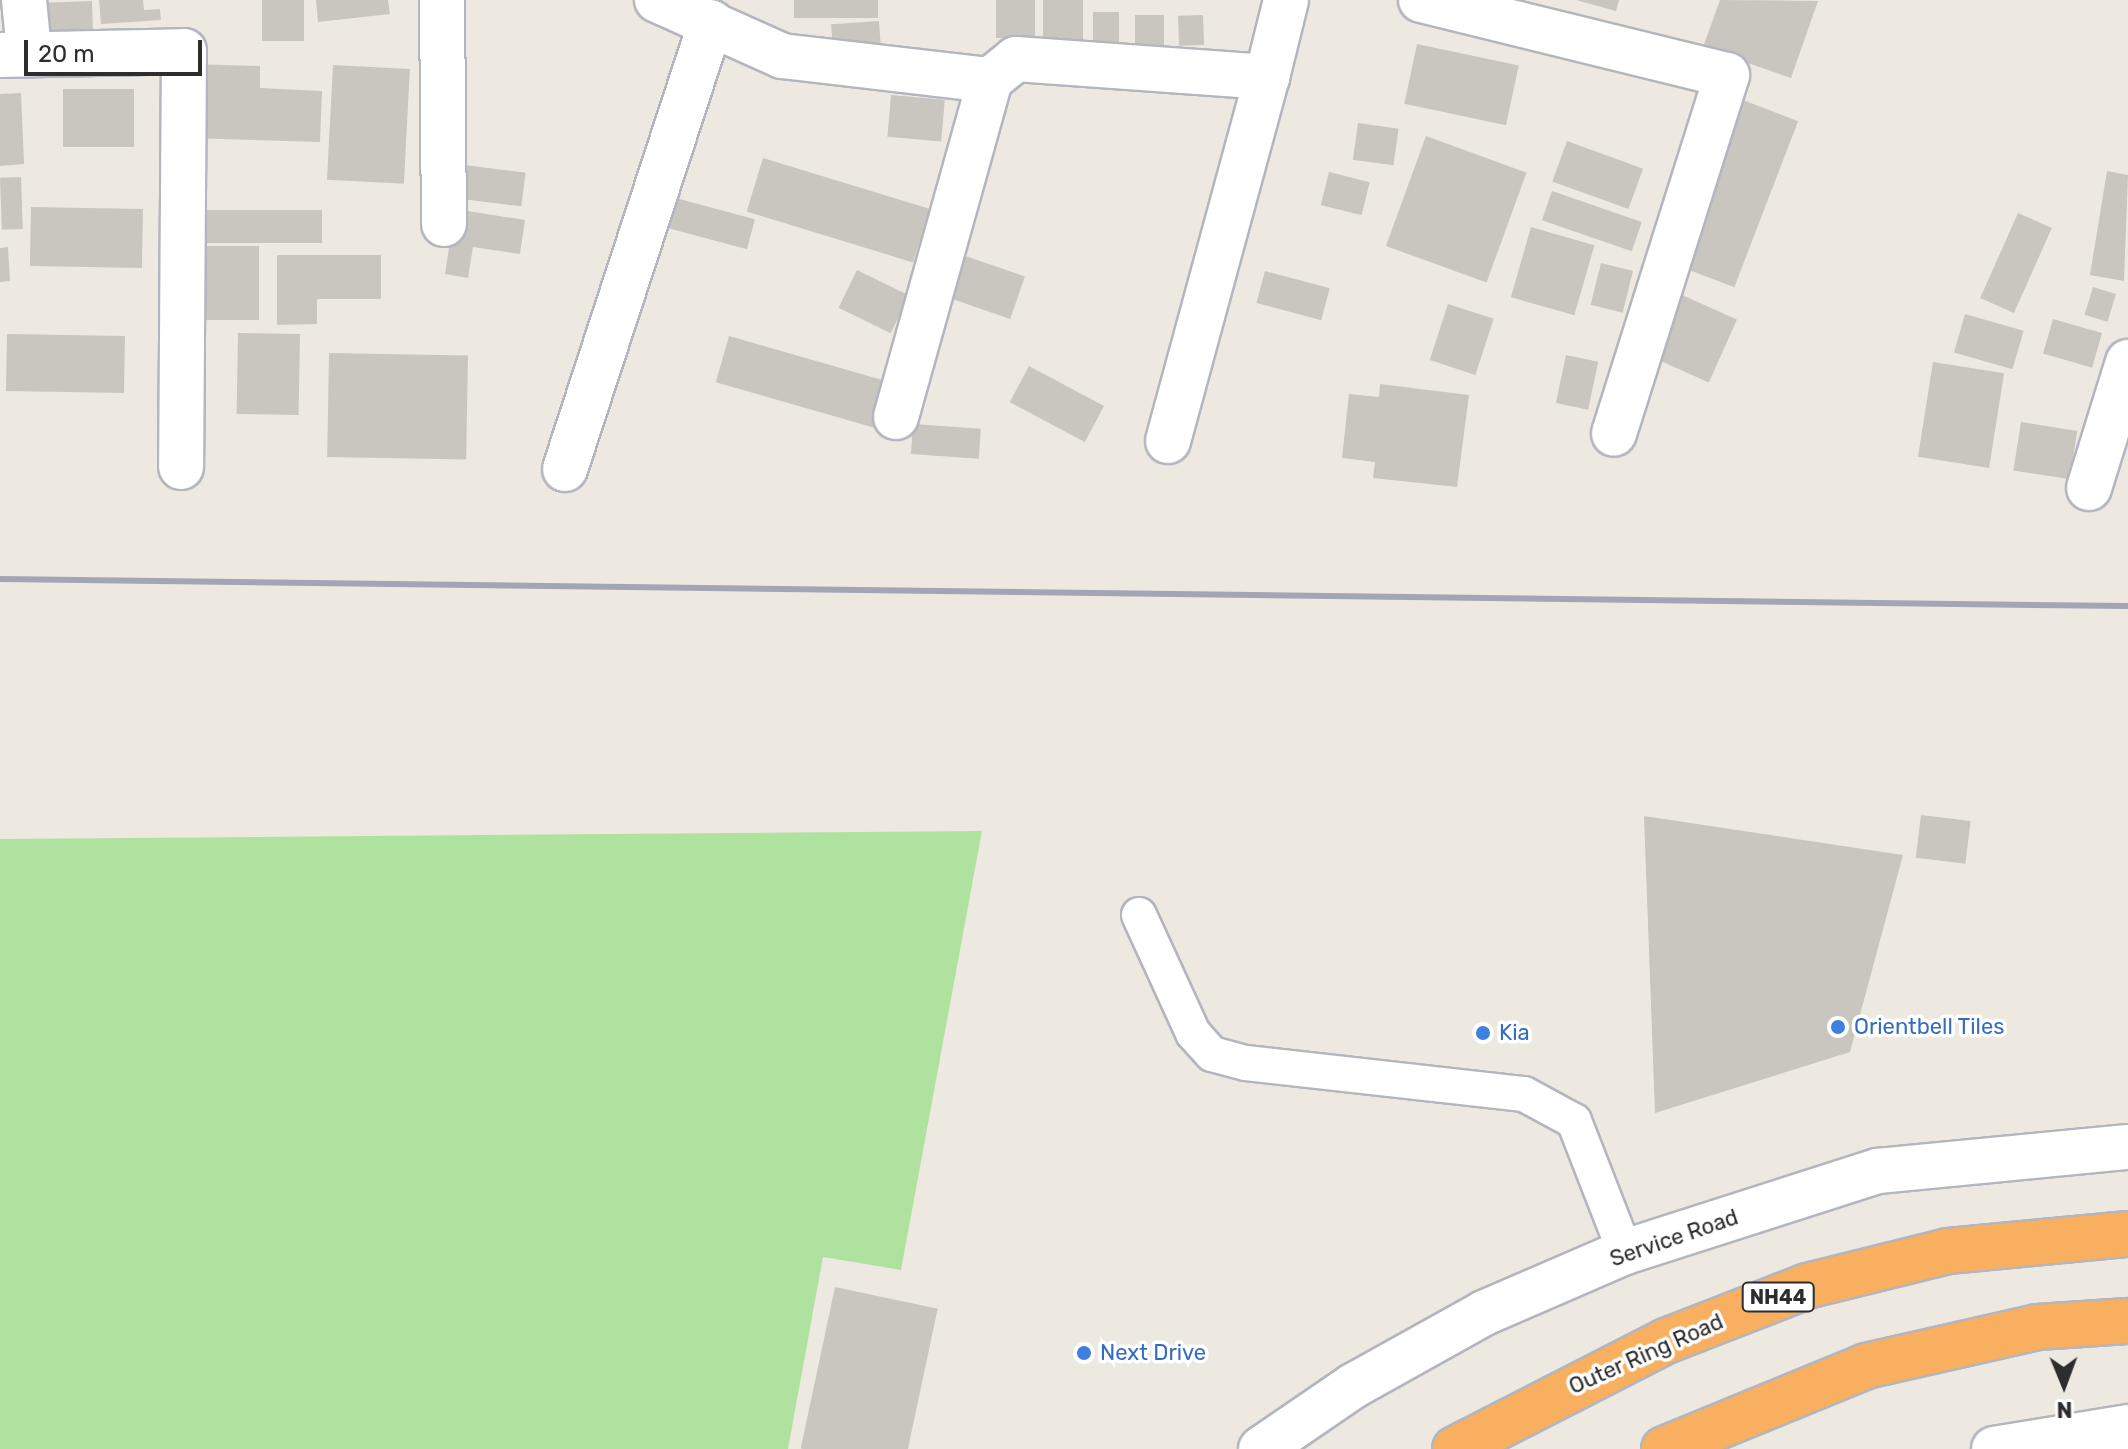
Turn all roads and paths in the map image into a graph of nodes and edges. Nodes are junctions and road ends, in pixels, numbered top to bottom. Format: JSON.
{"nodes":[{"id":1,"x":24,"y":0,"type":"edge"},
{"id":2,"x":442,"y":0,"type":"edge"},
{"id":3,"x":657,"y":0,"type":"edge"},
{"id":4,"x":1286,"y":0,"type":"edge"},
{"id":5,"x":1421,"y":0,"type":"edge"},
{"id":6,"x":730,"y":21,"type":"edge"},
{"id":7,"x":14,"y":53,"type":"edge"},
{"id":8,"x":1267,"y":77,"type":"junction"},
{"id":9,"x":990,"y":80,"type":"junction"},
{"id":10,"x":444,"y":224,"type":"dead end"},
{"id":11,"x":2128,"y":362,"type":"edge"},
{"id":12,"x":896,"y":417,"type":"dead end"},
{"id":13,"x":1614,"y":434,"type":"dead end"},
{"id":14,"x":1168,"y":441,"type":"dead end"},
{"id":15,"x":181,"y":467,"type":"dead end"},
{"id":16,"x":565,"y":469,"type":"dead end"},
{"id":17,"x":2089,"y":488,"type":"dead end"},
{"id":18,"x":1139,"y":915,"type":"dead end"},
{"id":19,"x":2128,"y":1147,"type":"edge"},
{"id":20,"x":2128,"y":1234,"type":"edge"},
{"id":21,"x":1625,"y":1252,"type":"junction"},
{"id":22,"x":2128,"y":1321,"type":"edge"},
{"id":23,"x":2121,"y":1435,"type":"edge"},
{"id":24,"x":1261,"y":1449,"type":"edge"},
{"id":25,"x":1455,"y":1449,"type":"edge"},
{"id":26,"x":1664,"y":1449,"type":"edge"},
{"id":27,"x":1994,"y":1449,"type":"edge"}],
"edges":[{"from":1,"to":7,"type":"street"},
{"from":2,"to":10,"type":"street"},
{"from":3,"to":6,"type":"street"},
{"from":4,"to":8,"type":"street"},
{"from":5,"to":13,"type":"street"},
{"from":6,"to":9,"type":"street"},
{"from":6,"to":16,"type":"street"},
{"from":7,"to":15,"type":"street"},
{"from":8,"to":9,"type":"street"},
{"from":8,"to":14,"type":"street"},
{"from":9,"to":12,"type":"street"},
{"from":11,"to":17,"type":"street"},
{"from":18,"to":21,"type":"lane"},
{"from":19,"to":21,"type":"street","name":"Service Road"},
{"from":20,"to":25,"type":"highway","name":"Outer Ring Road","number":"NH44"},
{"from":21,"to":24,"type":"street","name":"Service Road"},
{"from":22,"to":26,"type":"highway"},
{"from":23,"to":27,"type":"street"}]}
